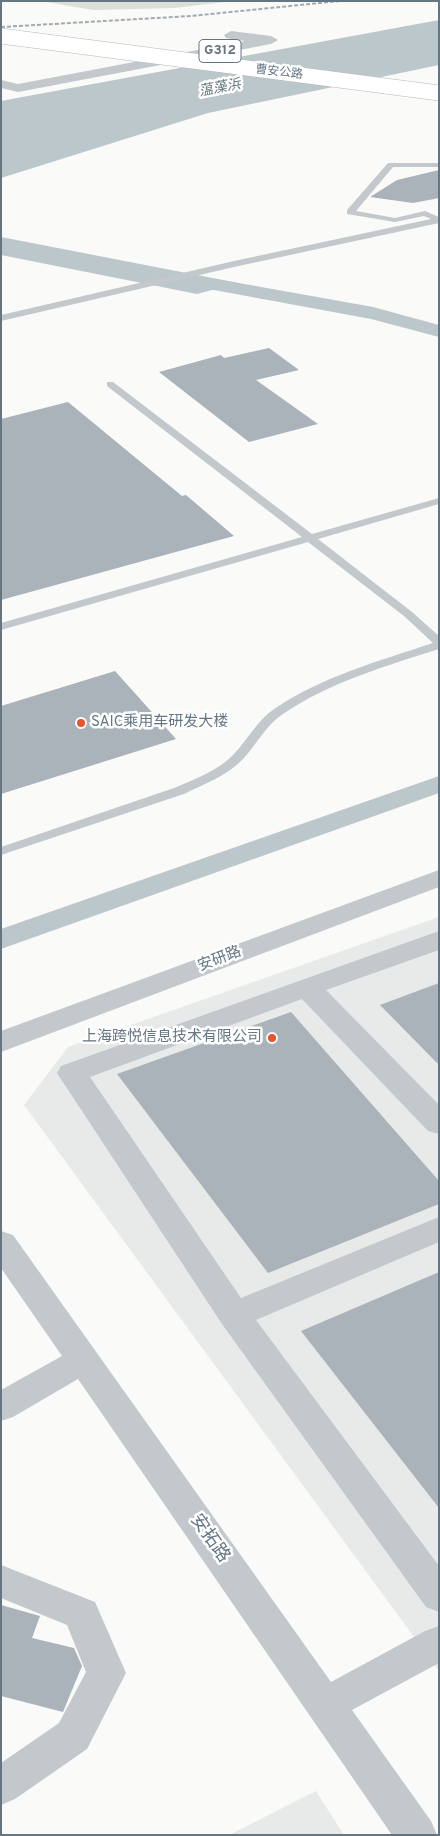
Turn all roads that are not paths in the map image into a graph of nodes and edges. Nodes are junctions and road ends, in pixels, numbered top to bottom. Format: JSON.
{"nodes":[{"id":1,"x":1,"y":22,"type":"edge"},
{"id":2,"x":231,"y":35,"type":"dead end"},
{"id":3,"x":1,"y":36,"type":"edge"},
{"id":4,"x":292,"y":60,"type":"dead end"},
{"id":5,"x":1,"y":84,"type":"edge"},
{"id":6,"x":439,"y":93,"type":"edge"},
{"id":7,"x":439,"y":165,"type":"edge"},
{"id":8,"x":439,"y":210,"type":"edge"},
{"id":9,"x":426,"y":213,"type":"junction"},
{"id":10,"x":438,"y":220,"type":"edge"},
{"id":11,"x":1,"y":318,"type":"edge"},
{"id":12,"x":110,"y":384,"type":"dead end"},
{"id":13,"x":439,"y":501,"type":"edge"},
{"id":14,"x":309,"y":538,"type":"junction"},
{"id":15,"x":1,"y":627,"type":"edge"},
{"id":16,"x":439,"y":644,"type":"edge"},
{"id":17,"x":1,"y":851,"type":"edge"},
{"id":18,"x":439,"y":878,"type":"edge"},
{"id":19,"x":439,"y":940,"type":"edge"},
{"id":20,"x":307,"y":987,"type":"junction"},
{"id":21,"x":1,"y":1042,"type":"edge"},
{"id":22,"x":439,"y":1124,"type":"edge"},
{"id":23,"x":439,"y":1229,"type":"edge"},
{"id":24,"x":1,"y":1243,"type":"edge"},
{"id":25,"x":234,"y":1315,"type":"junction"},
{"id":26,"x":83,"y":1360,"type":"junction"},
{"id":27,"x":1,"y":1407,"type":"edge"},
{"id":28,"x":1,"y":1581,"type":"edge"},
{"id":29,"x":439,"y":1596,"type":"edge"},
{"id":30,"x":439,"y":1643,"type":"edge"},
{"id":31,"x":325,"y":1705,"type":"junction"},
{"id":32,"x":1,"y":1786,"type":"edge"},
{"id":33,"x":416,"y":1835,"type":"edge"}],
"edges":[{"from":1,"to":4,"type":"highway","name":"曹安公路","number":"G312"},
{"from":2,"to":5,"type":"street"},
{"from":3,"to":6,"type":"highway","name":"曹安公路","number":"G312","bridge":true},
{"from":7,"to":9,"type":"lane"},
{"from":8,"to":9,"type":"lane"},
{"from":9,"to":10,"type":"lane"},
{"from":10,"to":11,"type":"lane"},
{"from":12,"to":14,"type":"lane"},
{"from":13,"to":14,"type":"lane"},
{"from":14,"to":15,"type":"lane"},
{"from":14,"to":16,"type":"lane"},
{"from":16,"to":17,"type":"lane"},
{"from":18,"to":21,"type":"street","name":"安研路"},
{"from":19,"to":20,"type":"street"},
{"from":20,"to":22,"type":"street"},
{"from":20,"to":25,"type":"street"},
{"from":23,"to":25,"type":"street"},
{"from":24,"to":26,"type":"street","name":"安拓路"},
{"from":25,"to":29,"type":"street"},
{"from":26,"to":27,"type":"street"},
{"from":26,"to":31,"type":"street","name":"安拓路"},
{"from":28,"to":32,"type":"street"},
{"from":30,"to":31,"type":"street"},
{"from":31,"to":33,"type":"street","name":"安拓路"}]}
